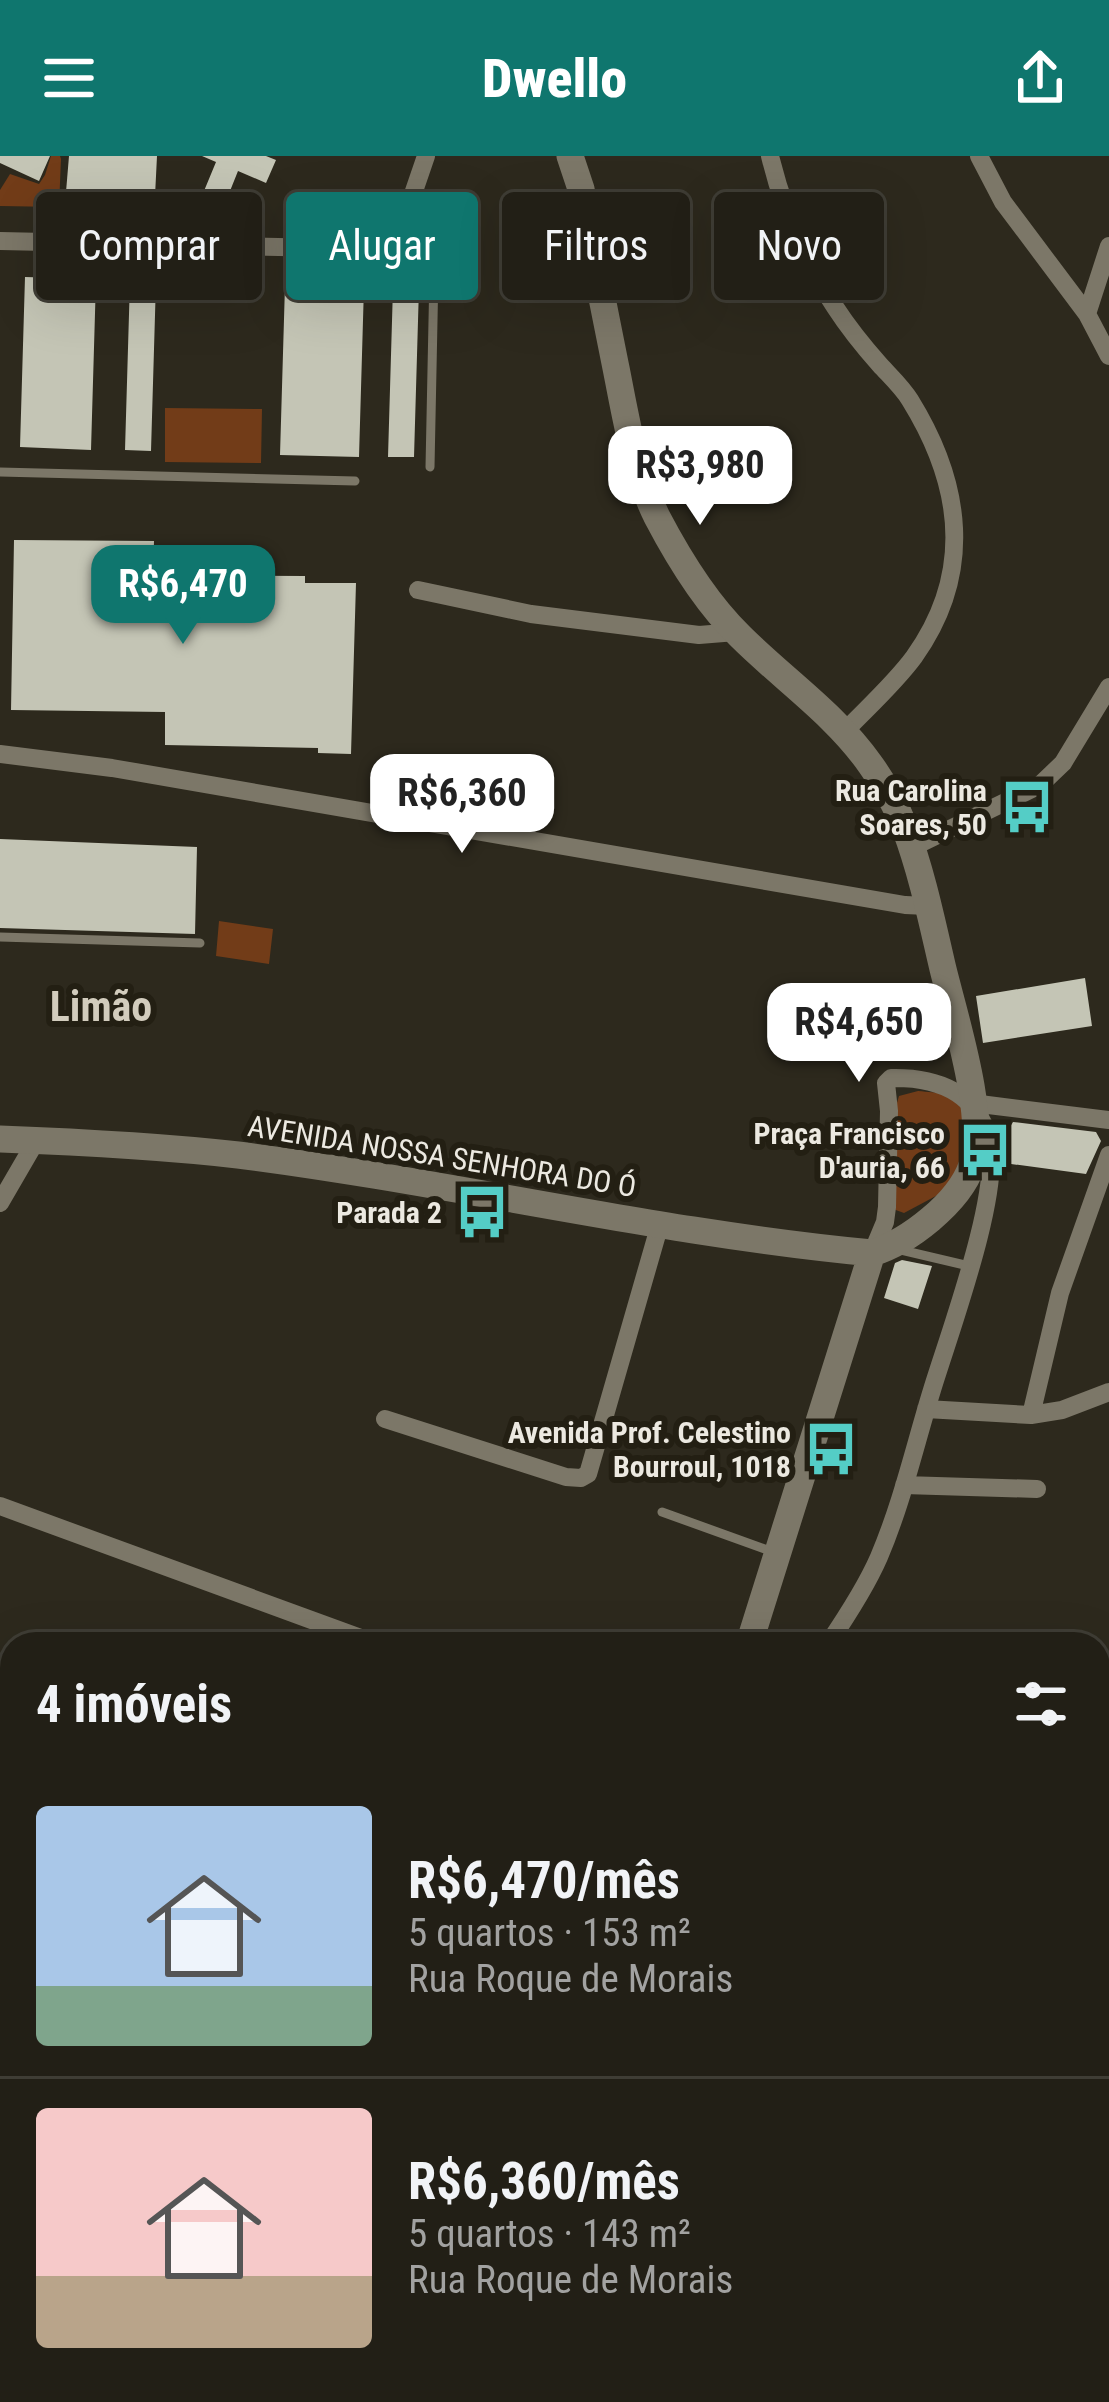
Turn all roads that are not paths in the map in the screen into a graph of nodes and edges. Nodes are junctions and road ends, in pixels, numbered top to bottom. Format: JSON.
{"nodes":[{"id":1,"x":427,"y":156,"type":"edge"},
{"id":2,"x":570,"y":156,"type":"edge"},
{"id":3,"x":770,"y":156,"type":"edge"},
{"id":4,"x":979,"y":156,"type":"edge"},
{"id":5,"x":414,"y":192,"type":"edge"},
{"id":6,"x":0,"y":241,"type":"edge"},
{"id":7,"x":1109,"y":246,"type":"edge"},
{"id":8,"x":286,"y":247,"type":"edge"},
{"id":9,"x":433,"y":300,"type":"edge"},
{"id":10,"x":1088,"y":314,"type":"junction"},
{"id":11,"x":1109,"y":356,"type":"edge"},
{"id":12,"x":430,"y":467,"type":"dead end"},
{"id":13,"x":0,"y":472,"type":"edge"},
{"id":14,"x":355,"y":481,"type":"dead end"},
{"id":15,"x":418,"y":590,"type":"dead end"},
{"id":16,"x":736,"y":632,"type":"junction"},
{"id":17,"x":1109,"y":687,"type":"edge"},
{"id":18,"x":845,"y":731,"type":"junction"},
{"id":19,"x":0,"y":754,"type":"edge"},
{"id":20,"x":911,"y":848,"type":"junction"},
{"id":21,"x":928,"y":906,"type":"junction"},
{"id":22,"x":0,"y":937,"type":"edge"},
{"id":23,"x":200,"y":943,"type":"dead end"},
{"id":24,"x":972,"y":1103,"type":"junction"},
{"id":25,"x":1109,"y":1120,"type":"edge"},
{"id":26,"x":0,"y":1139,"type":"edge"},
{"id":27,"x":36,"y":1141,"type":"junction"},
{"id":28,"x":1109,"y":1155,"type":"edge"},
{"id":29,"x":0,"y":1203,"type":"edge"},
{"id":30,"x":660,"y":1224,"type":"junction"},
{"id":31,"x":881,"y":1250,"type":"junction"},
{"id":32,"x":969,"y":1266,"type":"junction"},
{"id":33,"x":1109,"y":1392,"type":"edge"},
{"id":34,"x":926,"y":1409,"type":"junction"},
{"id":35,"x":1031,"y":1415,"type":"junction"},
{"id":36,"x":385,"y":1419,"type":"dead end"},
{"id":37,"x":904,"y":1485,"type":"junction"},
{"id":38,"x":1037,"y":1489,"type":"dead end"},
{"id":39,"x":0,"y":1506,"type":"edge"},
{"id":40,"x":662,"y":1512,"type":"dead end"},
{"id":41,"x":778,"y":1554,"type":"junction"},
{"id":42,"x":316,"y":1632,"type":"edge"},
{"id":43,"x":753,"y":1632,"type":"edge"},
{"id":44,"x":836,"y":1632,"type":"edge"}],
"edges":[{"from":1,"to":5,"type":"street"},
{"from":2,"to":16,"type":"main road"},
{"from":3,"to":18,"type":"street"},
{"from":4,"to":10,"type":"street"},
{"from":6,"to":8,"type":"street"},
{"from":7,"to":10,"type":"street"},
{"from":9,"to":12,"type":"lane"},
{"from":10,"to":11,"type":"street"},
{"from":13,"to":14,"type":"lane"},
{"from":15,"to":16,"type":"street"},
{"from":16,"to":18,"type":"main road"},
{"from":17,"to":20,"type":"street"},
{"from":18,"to":20,"type":"main road"},
{"from":19,"to":21,"type":"street"},
{"from":20,"to":21,"type":"main road"},
{"from":21,"to":24,"type":"main road"},
{"from":22,"to":23,"type":"lane"},
{"from":24,"to":25,"type":"street"},
{"from":24,"to":31,"type":"main road"},
{"from":24,"to":31,"type":"street"},
{"from":24,"to":32,"type":"street"},
{"from":26,"to":27,"type":"main road","name":"AVENIDA NOSSA SENHORA DO Ó"},
{"from":27,"to":29,"type":"street"},
{"from":27,"to":30,"type":"main road","name":"AVENIDA NOSSA SENHORA DO Ó"},
{"from":28,"to":35,"type":"street"},
{"from":30,"to":31,"type":"main road","name":"AVENIDA NOSSA SENHORA DO Ó"},
{"from":30,"to":36,"type":"street"},
{"from":31,"to":32,"type":"lane"},
{"from":31,"to":41,"type":"main road"},
{"from":32,"to":34,"type":"street"},
{"from":33,"to":35,"type":"street"},
{"from":34,"to":35,"type":"street"},
{"from":34,"to":37,"type":"street"},
{"from":37,"to":38,"type":"street"},
{"from":37,"to":44,"type":"street"},
{"from":39,"to":42,"type":"street"},
{"from":40,"to":41,"type":"lane"},
{"from":41,"to":43,"type":"main road"}]}
